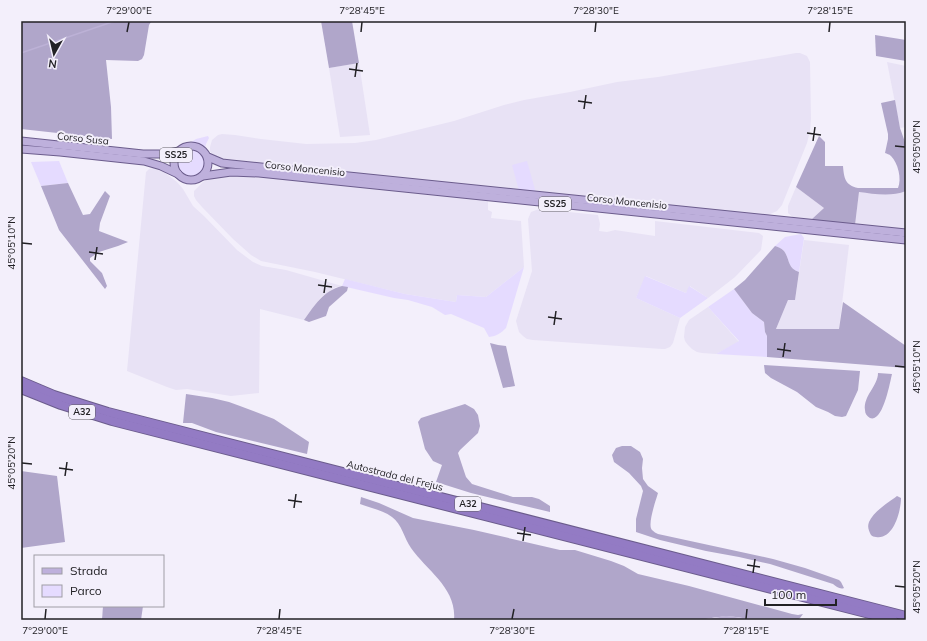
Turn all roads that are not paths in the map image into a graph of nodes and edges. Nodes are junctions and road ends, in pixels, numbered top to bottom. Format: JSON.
{"nodes":[{"id":1,"x":21,"y":142,"type":"edge"},
{"id":2,"x":21,"y":149,"type":"edge"},
{"id":3,"x":179,"y":151,"type":"junction"},
{"id":4,"x":208,"y":157,"type":"junction"},
{"id":5,"x":143,"y":158,"type":"junction"},
{"id":6,"x":178,"y":174,"type":"junction"},
{"id":7,"x":203,"y":176,"type":"junction"},
{"id":8,"x":906,"y":234,"type":"edge"},
{"id":9,"x":906,"y":240,"type":"edge"},
{"id":10,"x":21,"y":381,"type":"edge"},
{"id":11,"x":21,"y":389,"type":"edge"},
{"id":12,"x":792,"y":590,"type":"junction"},
{"id":13,"x":906,"y":616,"type":"edge"},
{"id":14,"x":893,"y":620,"type":"edge"}],
"edges":[{"from":1,"to":5,"type":"main road","name":"Corso Susa","number":"SS25"},
{"from":2,"to":5,"type":"main road","name":"Corso Susa","number":"SS25"},
{"from":3,"to":4,"type":"main road","number":"SS25"},
{"from":3,"to":5,"type":"main road","number":"SS25"},
{"from":3,"to":6,"type":"main road","number":"SS25"},
{"from":4,"to":7,"type":"main road"},
{"from":4,"to":8,"type":"main road","name":"Corso Moncenisio","number":"SS25"},
{"from":5,"to":6,"type":"main road","number":"SS25"},
{"from":6,"to":7,"type":"main road","number":"SS25"},
{"from":7,"to":9,"type":"main road","name":"Corso Moncenisio","number":"SS25"},
{"from":10,"to":12,"type":"highway","name":"Autostrada del Frejus","number":"A32"},
{"from":11,"to":12,"type":"highway","name":"Autostrada del Frejus","number":"A32"},
{"from":12,"to":13,"type":"highway","name":"Autostrada del Frejus","number":"A32"},
{"from":12,"to":14,"type":"highway","name":"Autostrada del Frejus","number":"A32"}]}
